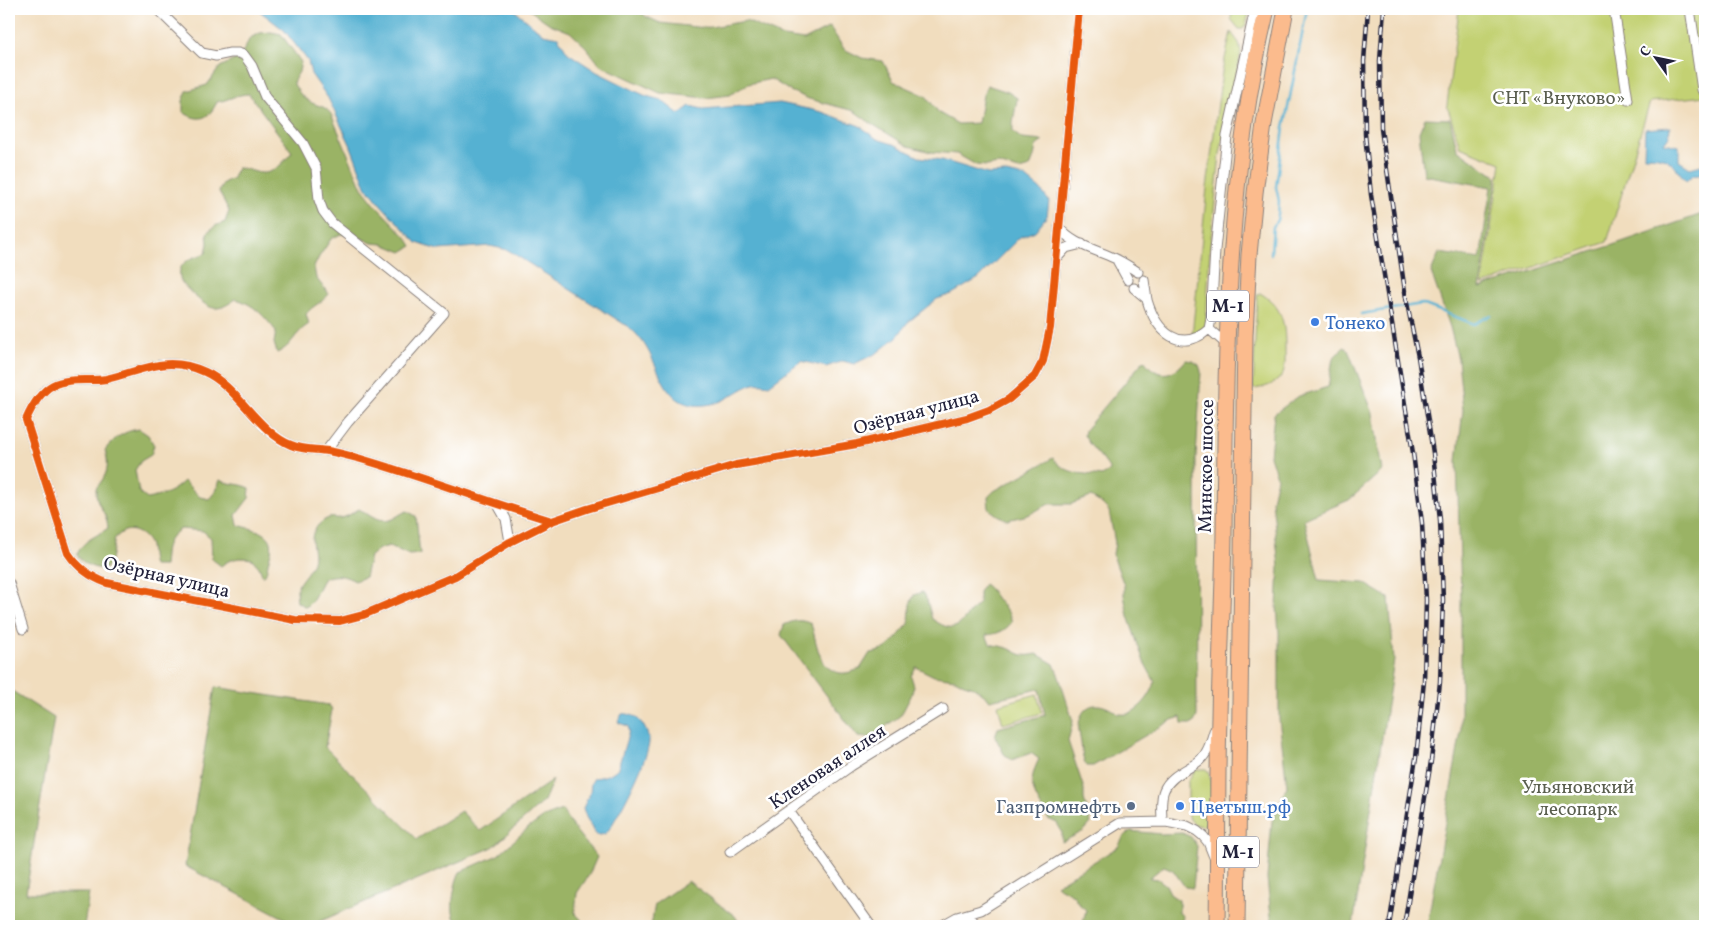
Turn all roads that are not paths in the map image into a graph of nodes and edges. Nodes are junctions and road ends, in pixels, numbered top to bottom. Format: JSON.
{"nodes":[{"id":1,"x":157,"y":9,"type":"edge"},
{"id":2,"x":1079,"y":9,"type":"edge"},
{"id":3,"x":1255,"y":9,"type":"edge"},
{"id":4,"x":1267,"y":9,"type":"edge"},
{"id":5,"x":1286,"y":9,"type":"edge"},
{"id":6,"x":1614,"y":9,"type":"edge"},
{"id":7,"x":1690,"y":9,"type":"edge"},
{"id":8,"x":1702,"y":90,"type":"dead end"},
{"id":9,"x":1628,"y":100,"type":"dead end"},
{"id":10,"x":1059,"y":227,"type":"junction"},
{"id":11,"x":1082,"y":244,"type":"junction"},
{"id":12,"x":1056,"y":259,"type":"junction"},
{"id":13,"x":1117,"y":260,"type":"junction"},
{"id":14,"x":1138,"y":272,"type":"dead end"},
{"id":15,"x":1128,"y":280,"type":"dead end"},
{"id":16,"x":1144,"y":280,"type":"dead end"},
{"id":17,"x":1134,"y":288,"type":"dead end"},
{"id":18,"x":1147,"y":299,"type":"junction"},
{"id":19,"x":1209,"y":329,"type":"junction"},
{"id":20,"x":1226,"y":344,"type":"junction"},
{"id":21,"x":326,"y":451,"type":"junction"},
{"id":22,"x":498,"y":505,"type":"junction"},
{"id":23,"x":552,"y":521,"type":"junction"},
{"id":24,"x":510,"y":542,"type":"junction"},
{"id":25,"x":9,"y":583,"type":"edge"},
{"id":26,"x":22,"y":629,"type":"dead end"},
{"id":27,"x":943,"y":709,"type":"dead end"},
{"id":28,"x":1219,"y":719,"type":"junction"},
{"id":29,"x":789,"y":811,"type":"junction"},
{"id":30,"x":1162,"y":822,"type":"junction"},
{"id":31,"x":730,"y":852,"type":"dead end"},
{"id":32,"x":1218,"y":869,"type":"junction"},
{"id":33,"x":968,"y":914,"type":"junction"},
{"id":34,"x":871,"y":926,"type":"edge"},
{"id":35,"x":941,"y":926,"type":"edge"},
{"id":36,"x":977,"y":926,"type":"edge"},
{"id":37,"x":1217,"y":926,"type":"edge"},
{"id":38,"x":1237,"y":926,"type":"edge"}],
"edges":[{"from":1,"to":21,"type":"street"},
{"from":2,"to":10,"type":"street","name":"Озёрная улица"},
{"from":3,"to":19,"type":"street"},
{"from":4,"to":20,"type":"highway","name":"Минское шоссе","number":"М-1"},
{"from":5,"to":38,"type":"highway","name":"Минское шоссе","number":"М-1"},
{"from":6,"to":9,"type":"street"},
{"from":7,"to":8,"type":"street"},
{"from":10,"to":11,"type":"street"},
{"from":10,"to":12,"type":"street","name":"Озёрная улица"},
{"from":11,"to":12,"type":"street"},
{"from":11,"to":13,"type":"street"},
{"from":12,"to":23,"type":"street","name":"Озёрная улица"},
{"from":13,"to":14,"type":"street"},
{"from":13,"to":15,"type":"street"},
{"from":16,"to":18,"type":"street"},
{"from":17,"to":18,"type":"street"},
{"from":18,"to":19,"type":"street"},
{"from":19,"to":20,"type":"street"},
{"from":20,"to":28,"type":"highway","name":"Минское шоссе","number":"М-1"},
{"from":21,"to":22,"type":"street","name":"Озёрная улица"},
{"from":21,"to":24,"type":"street","name":"Озёрная улица"},
{"from":22,"to":23,"type":"street","name":"Озёрная улица"},
{"from":22,"to":24,"type":"street"},
{"from":23,"to":24,"type":"street","name":"Озёрная улица"},
{"from":25,"to":26,"type":"street"},
{"from":27,"to":29,"type":"street","name":"Кленовая аллея"},
{"from":28,"to":30,"type":"street"},
{"from":28,"to":32,"type":"highway","name":"Минское шоссе","number":"М-1"},
{"from":29,"to":31,"type":"street","name":"Кленовая аллея"},
{"from":29,"to":34,"type":"street"},
{"from":30,"to":32,"type":"street"},
{"from":30,"to":33,"type":"street"},
{"from":32,"to":37,"type":"highway","name":"Минское шоссе","number":"М-1"},
{"from":33,"to":35,"type":"street"},
{"from":33,"to":36,"type":"street"}]}
